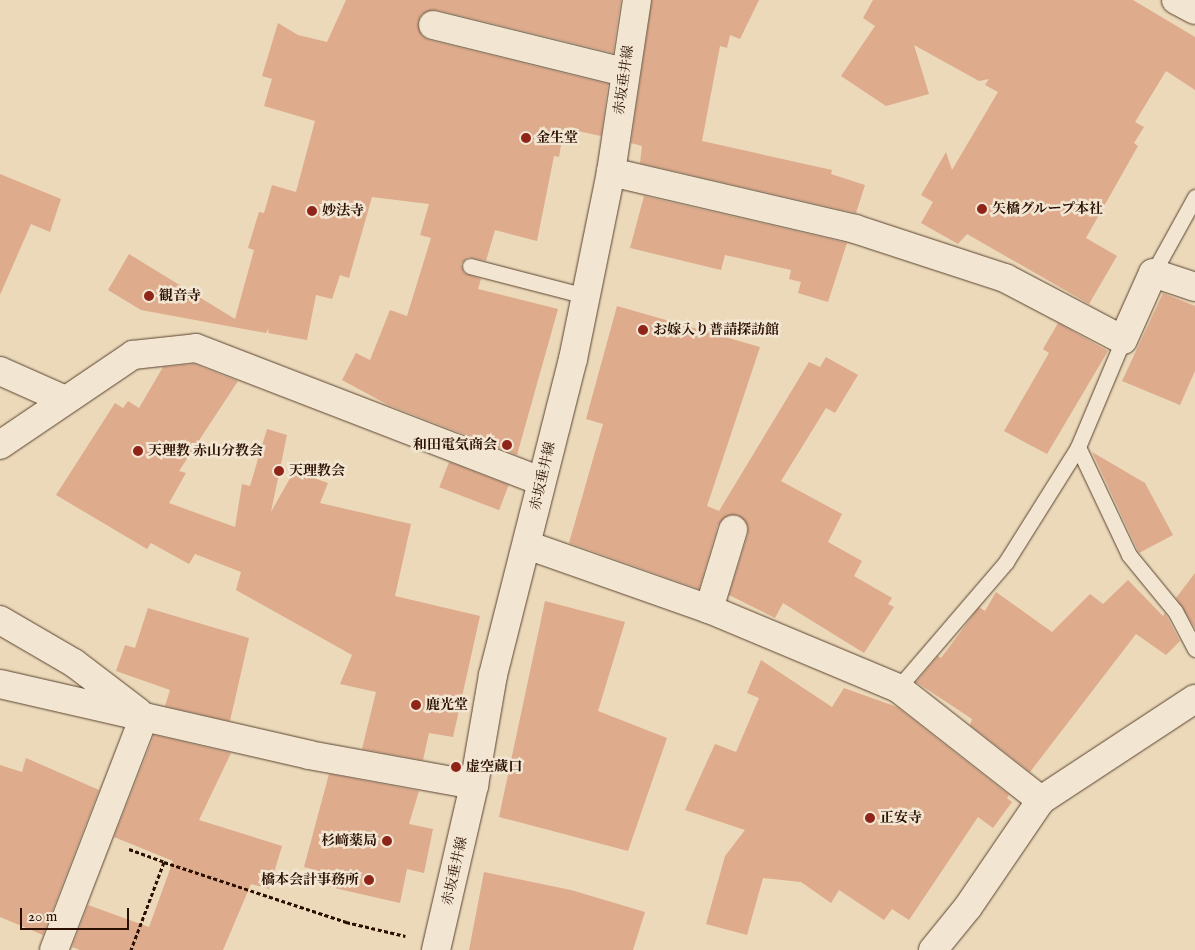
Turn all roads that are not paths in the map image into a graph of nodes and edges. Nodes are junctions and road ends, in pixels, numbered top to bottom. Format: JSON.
{"nodes":[{"id":1,"x":637,"y":0,"type":"edge"},
{"id":2,"x":433,"y":26,"type":"dead end"},
{"id":3,"x":625,"y":72,"type":"junction"},
{"id":4,"x":611,"y":172,"type":"junction"},
{"id":5,"x":1195,"y":197,"type":"edge"},
{"id":6,"x":470,"y":266,"type":"dead end"},
{"id":7,"x":1153,"y":273,"type":"junction"},
{"id":8,"x":1195,"y":287,"type":"edge"},
{"id":9,"x":586,"y":296,"type":"junction"},
{"id":10,"x":1123,"y":340,"type":"junction"},
{"id":11,"x":0,"y":371,"type":"edge"},
{"id":12,"x":65,"y":400,"type":"junction"},
{"id":13,"x":0,"y":445,"type":"edge"},
{"id":14,"x":1078,"y":447,"type":"junction"},
{"id":15,"x":541,"y":481,"type":"junction"},
{"id":16,"x":733,"y":530,"type":"dead end"},
{"id":17,"x":528,"y":545,"type":"junction"},
{"id":18,"x":709,"y":609,"type":"junction"},
{"id":19,"x":0,"y":620,"type":"edge"},
{"id":20,"x":1195,"y":649,"type":"edge"},
{"id":21,"x":0,"y":684,"type":"edge"},
{"id":22,"x":898,"y":688,"type":"junction"},
{"id":23,"x":1195,"y":699,"type":"edge"},
{"id":24,"x":144,"y":716,"type":"junction"},
{"id":25,"x":474,"y":786,"type":"junction"},
{"id":26,"x":1041,"y":800,"type":"junction"},
{"id":27,"x":437,"y":947,"type":"edge"},
{"id":28,"x":54,"y":950,"type":"edge"},
{"id":29,"x":933,"y":950,"type":"edge"}],
"edges":[{"from":1,"to":3,"type":"street","name":"赤坂垂井線"},
{"from":2,"to":3,"type":"street"},
{"from":3,"to":4,"type":"street","name":"赤坂垂井線"},
{"from":4,"to":9,"type":"street","name":"赤坂垂井線"},
{"from":4,"to":10,"type":"street"},
{"from":5,"to":7,"type":"lane"},
{"from":6,"to":9,"type":"lane"},
{"from":7,"to":8,"type":"street"},
{"from":7,"to":10,"type":"street"},
{"from":9,"to":15,"type":"street","name":"赤坂垂井線"},
{"from":10,"to":14,"type":"lane"},
{"from":11,"to":12,"type":"street"},
{"from":12,"to":13,"type":"street"},
{"from":12,"to":15,"type":"street"},
{"from":14,"to":20,"type":"lane"},
{"from":14,"to":22,"type":"lane"},
{"from":15,"to":17,"type":"street","name":"赤坂垂井線"},
{"from":16,"to":18,"type":"street"},
{"from":17,"to":18,"type":"street"},
{"from":17,"to":25,"type":"street","name":"赤坂垂井線"},
{"from":18,"to":22,"type":"street"},
{"from":19,"to":24,"type":"street"},
{"from":21,"to":24,"type":"street"},
{"from":22,"to":26,"type":"street"},
{"from":23,"to":26,"type":"street"},
{"from":24,"to":25,"type":"street"},
{"from":24,"to":28,"type":"street"},
{"from":25,"to":27,"type":"street","name":"赤坂垂井線"},
{"from":26,"to":29,"type":"street"}]}
